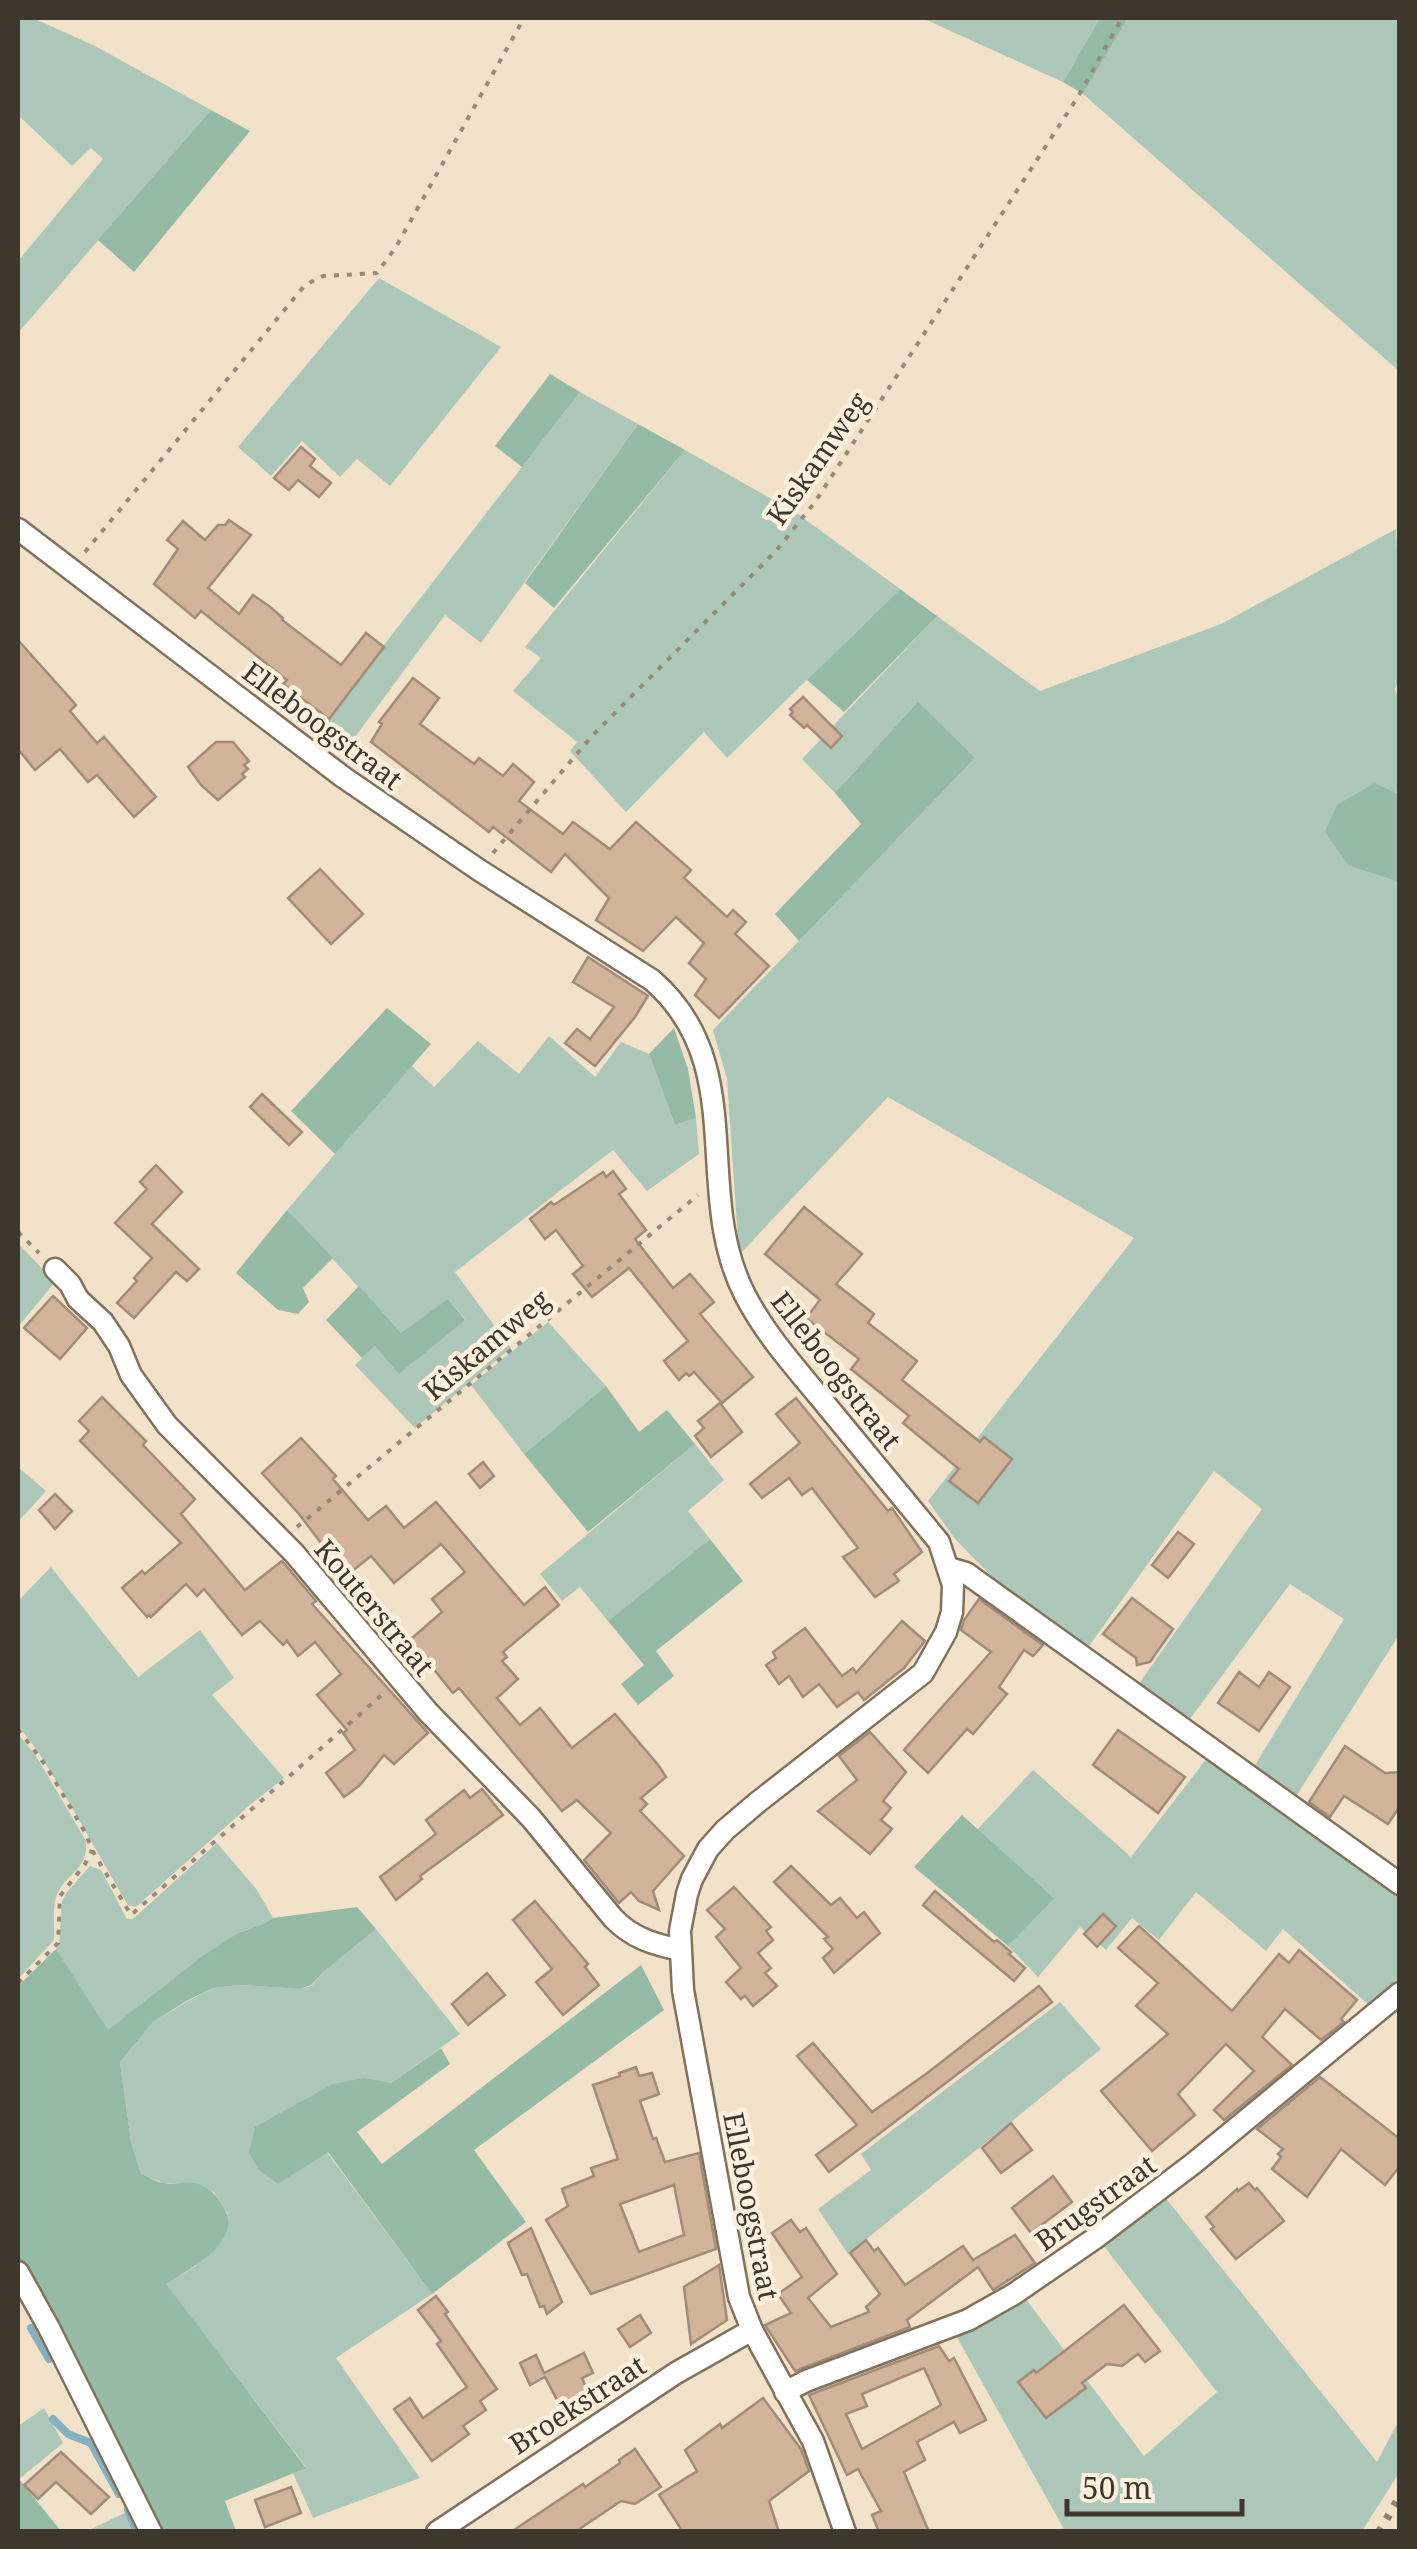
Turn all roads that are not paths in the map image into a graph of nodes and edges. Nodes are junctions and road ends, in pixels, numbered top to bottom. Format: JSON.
{"nodes":[{"id":1,"x":18,"y":530,"type":"edge"},
{"id":2,"x":55,"y":1270,"type":"road end"},
{"id":3,"x":949,"y":1568,"type":"junction"},
{"id":4,"x":1400,"y":1884,"type":"edge"},
{"id":5,"x":680,"y":1950,"type":"junction"},
{"id":6,"x":1400,"y":1993,"type":"edge"},
{"id":7,"x":18,"y":2272,"type":"edge"},
{"id":8,"x":752,"y":2330,"type":"junction"},
{"id":9,"x":785,"y":2392,"type":"junction"},
{"id":10,"x":151,"y":2532,"type":"edge"},
{"id":11,"x":437,"y":2532,"type":"edge"},
{"id":12,"x":845,"y":2532,"type":"edge"}],
"edges":[{"from":1,"to":3,"type":"street","name":"Elleboogstraat"},
{"from":2,"to":5,"type":"street","name":"Kouterstraat"},
{"from":3,"to":4,"type":"street"},
{"from":3,"to":5,"type":"street","name":"Elleboogstraat"},
{"from":5,"to":8,"type":"street","name":"Elleboogstraat"},
{"from":6,"to":9,"type":"street","name":"Brugstraat"},
{"from":7,"to":10,"type":"street"},
{"from":8,"to":9,"type":"street","name":"Elleboogstraat"},
{"from":8,"to":11,"type":"street","name":"Broekstraat"},
{"from":9,"to":12,"type":"street","name":"Elleboogstraat"}]}
